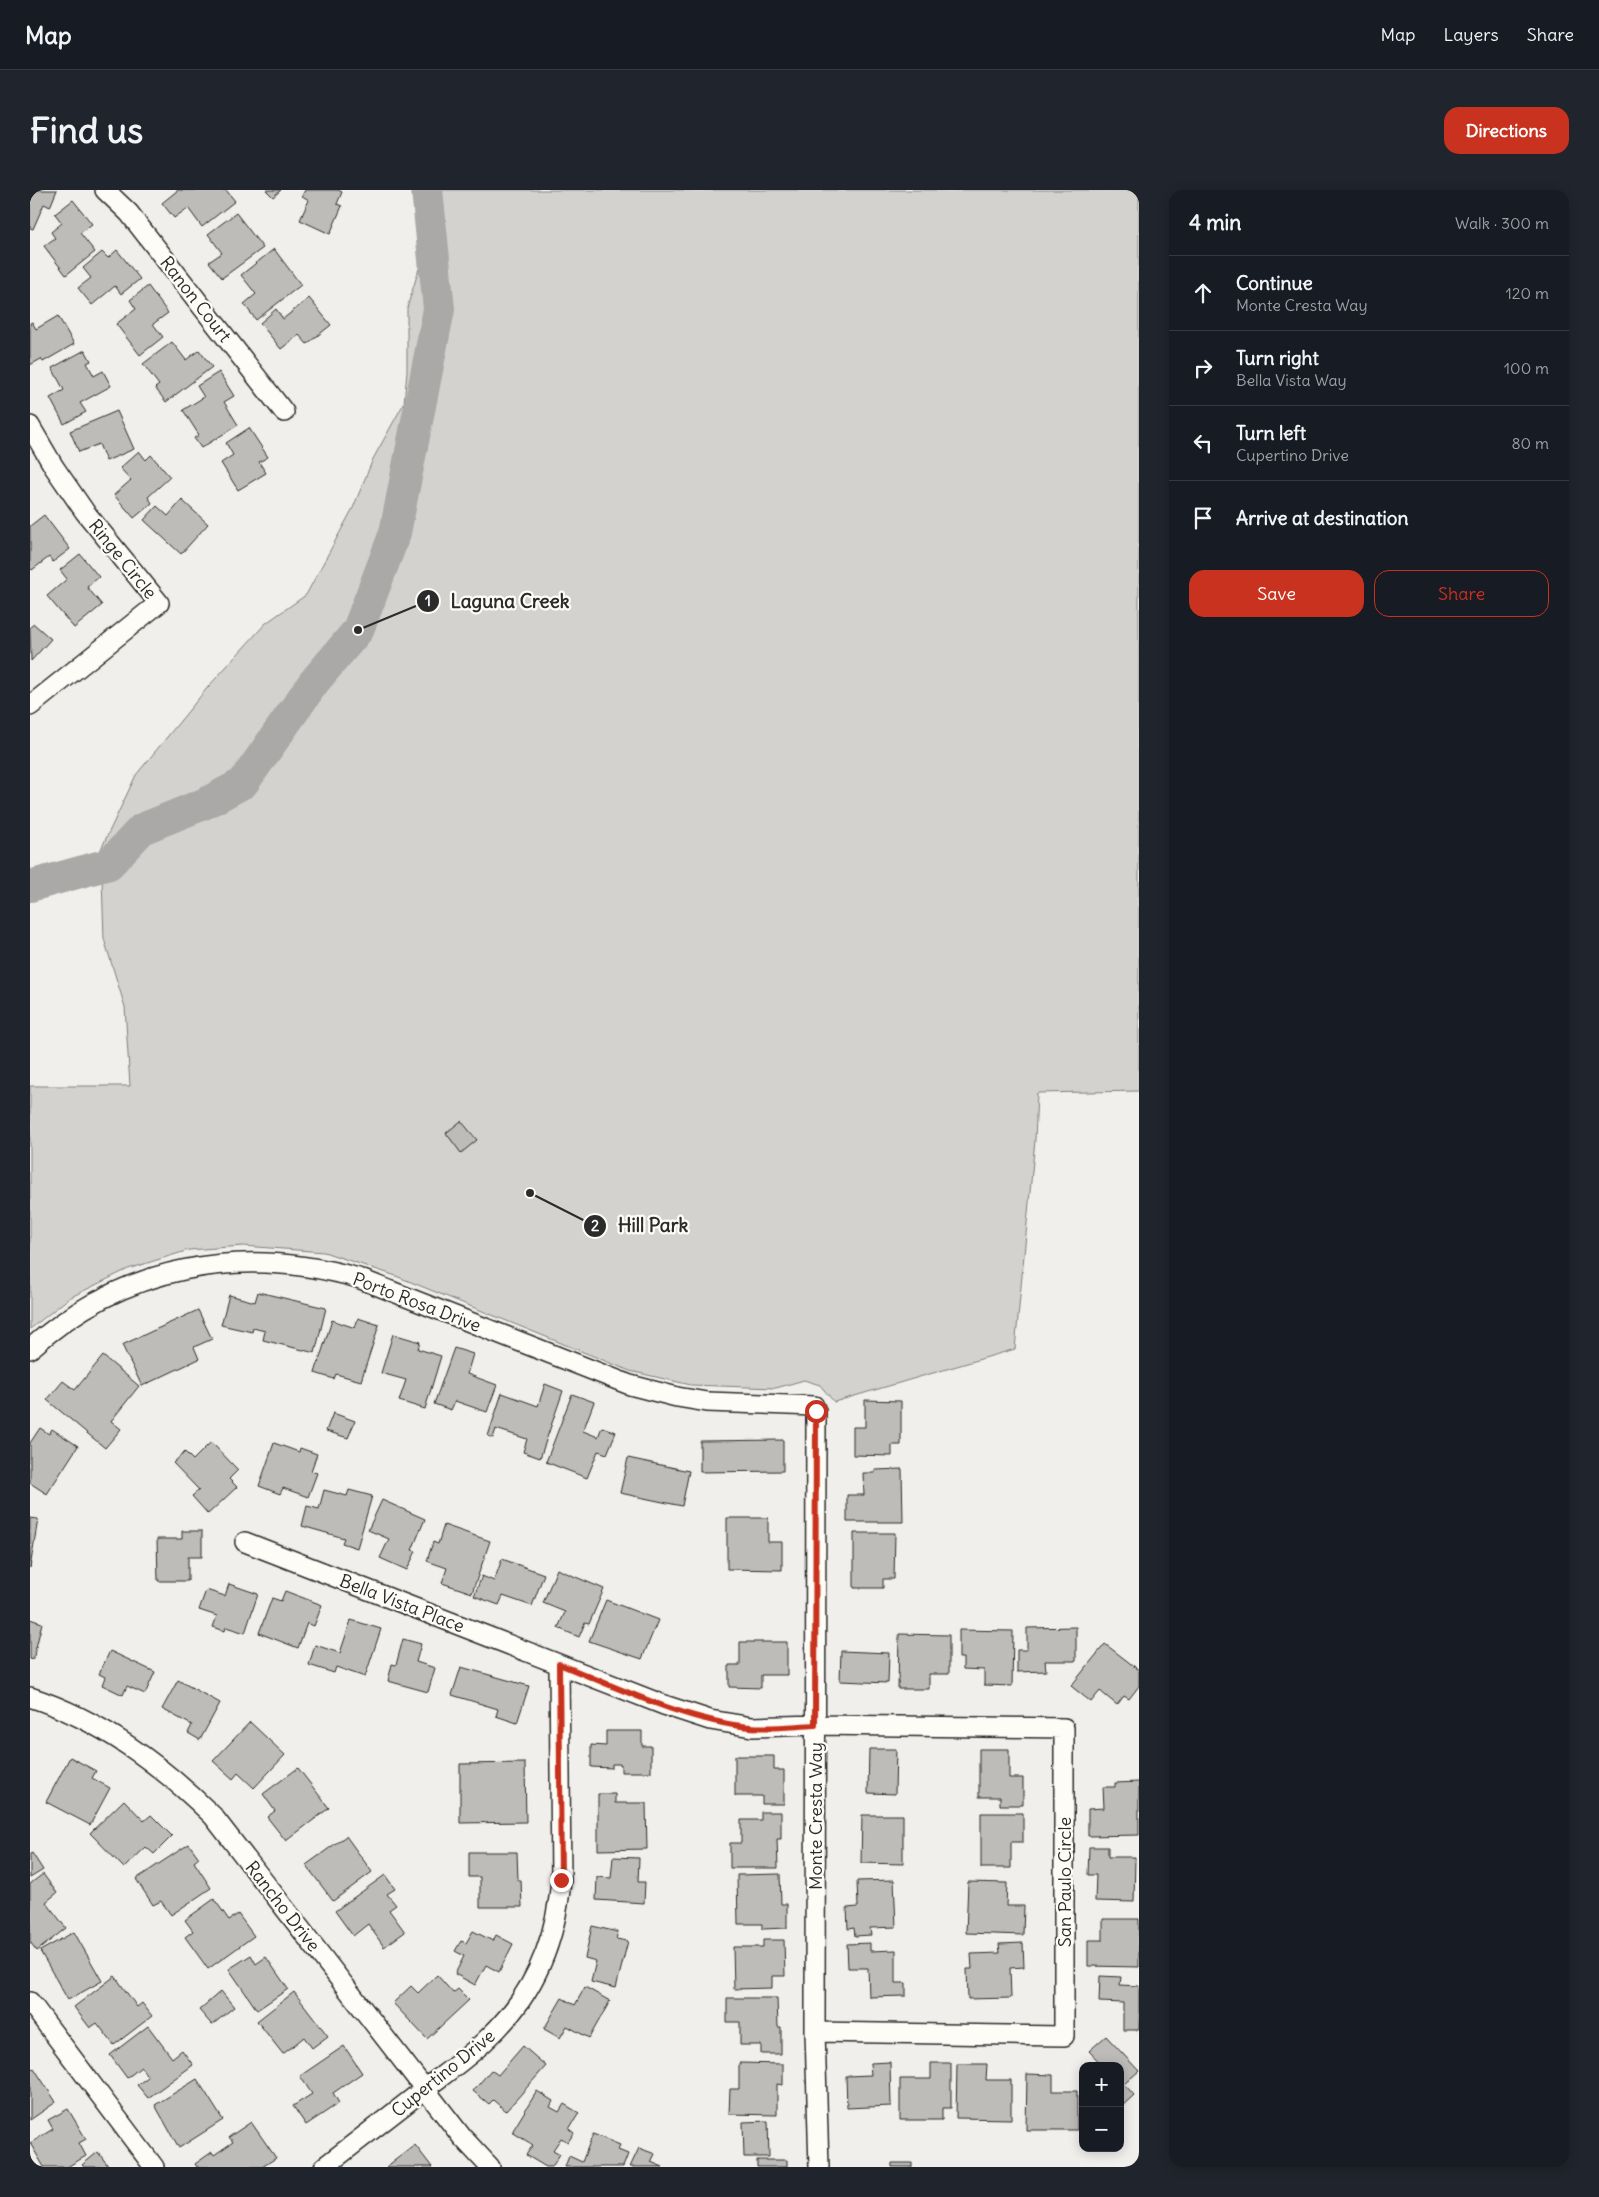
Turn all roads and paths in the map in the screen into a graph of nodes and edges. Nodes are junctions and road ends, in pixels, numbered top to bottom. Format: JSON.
{"nodes":[{"id":1,"x":105,"y":190,"type":"edge"},
{"id":2,"x":284,"y":412,"type":"dead end"},
{"id":3,"x":30,"y":426,"type":"edge"},
{"id":4,"x":30,"y":706,"type":"edge"},
{"id":5,"x":30,"y":1349,"type":"edge"},
{"id":6,"x":814,"y":1406,"type":"joint"},
{"id":7,"x":246,"y":1542,"type":"dead end"},
{"id":8,"x":559,"y":1664,"type":"junction"},
{"id":9,"x":30,"y":1697,"type":"edge"},
{"id":10,"x":815,"y":1725,"type":"junction"},
{"id":11,"x":31,"y":2004,"type":"edge"},
{"id":12,"x":815,"y":2032,"type":"junction"},
{"id":13,"x":424,"y":2089,"type":"junction"},
{"id":14,"x":154,"y":2167,"type":"edge"},
{"id":15,"x":324,"y":2167,"type":"edge"},
{"id":16,"x":490,"y":2167,"type":"edge"},
{"id":17,"x":819,"y":2167,"type":"edge"}],
"edges":[{"from":1,"to":2,"type":"street","name":"Ranon Court"},
{"from":3,"to":4,"type":"street","name":"Ringe Circle"},
{"from":5,"to":6,"type":"street","name":"Porto Rosa Drive"},
{"from":6,"to":10,"type":"street","name":"Monte Cresta Way"},
{"from":7,"to":8,"type":"street","name":"Bella Vista Place"},
{"from":8,"to":10,"type":"street","name":"Bella Vista Place"},
{"from":8,"to":13,"type":"street","name":"Cupertino Drive"},
{"from":9,"to":13,"type":"street","name":"Rancho Drive"},
{"from":10,"to":12,"type":"street","name":"Monte Cresta Way"},
{"from":10,"to":12,"type":"street","name":"San Paulo Circle"},
{"from":11,"to":14,"type":"street"},
{"from":12,"to":17,"type":"street","name":"Monte Cresta Way"},
{"from":13,"to":15,"type":"street","name":"Cupertino Drive"},
{"from":13,"to":16,"type":"street","name":"Rancho Drive"}]}
